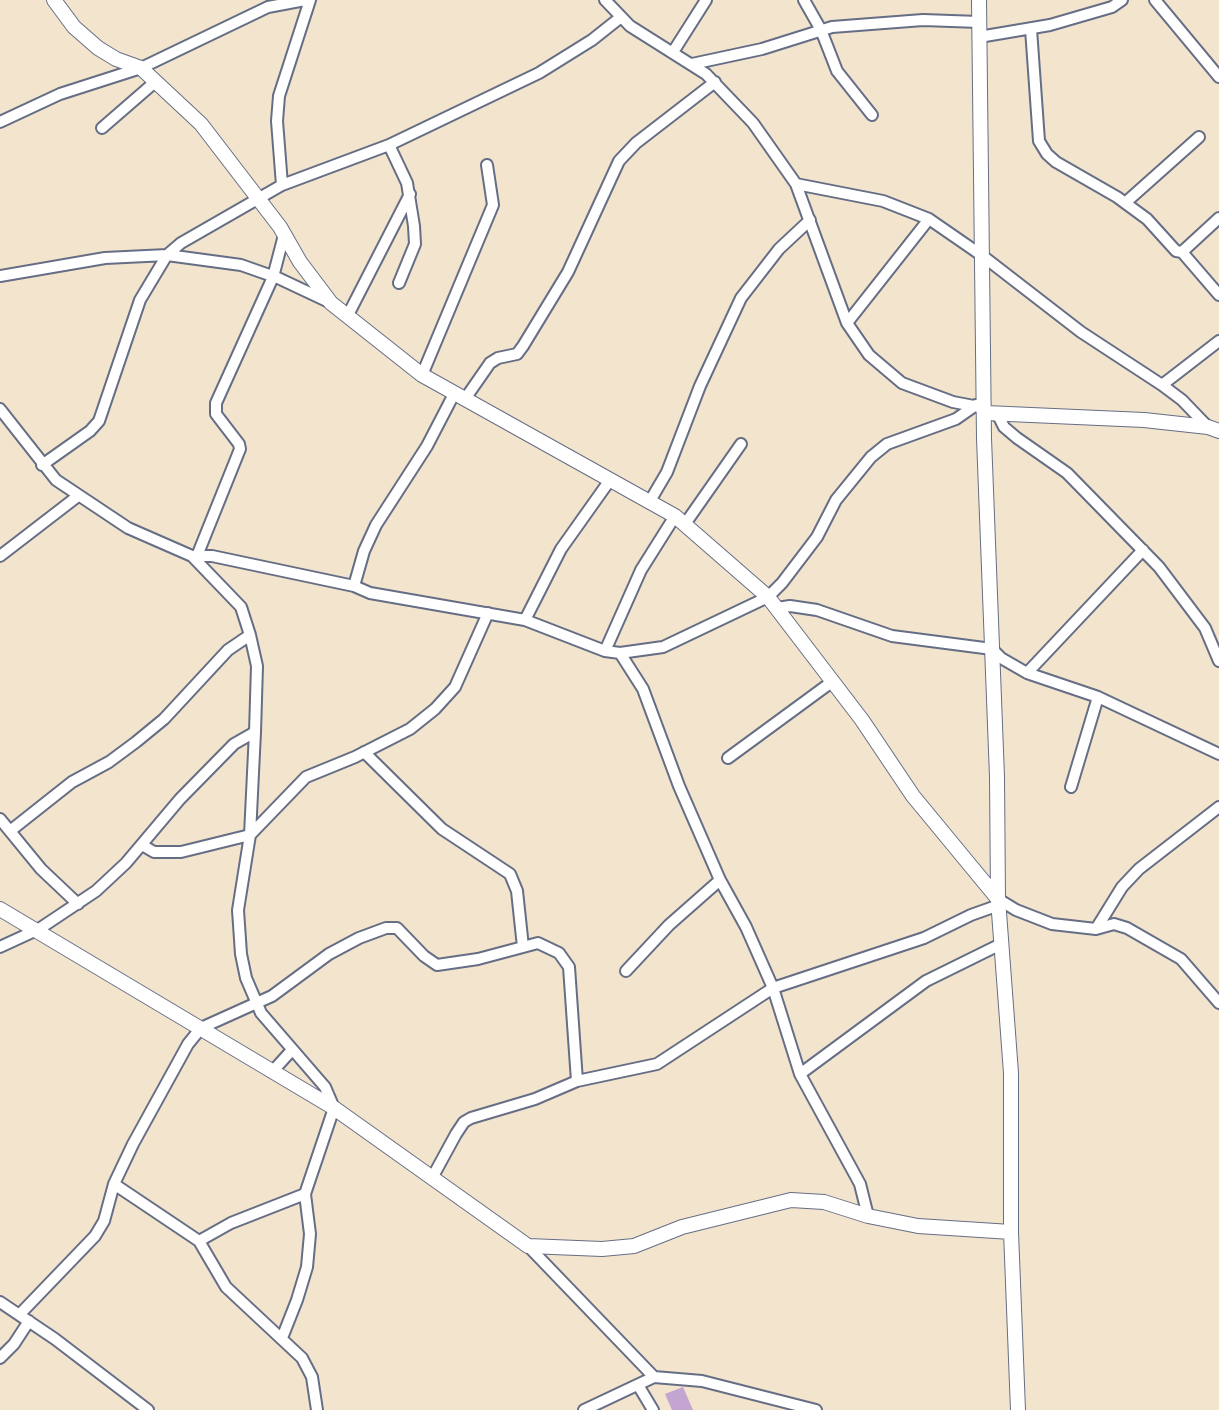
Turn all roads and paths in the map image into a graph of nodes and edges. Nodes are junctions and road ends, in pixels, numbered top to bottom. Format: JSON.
{"nodes":[{"id":1,"x":54,"y":0,"type":"edge"},
{"id":2,"x":305,"y":0,"type":"edge"},
{"id":3,"x":310,"y":0,"type":"edge"},
{"id":4,"x":604,"y":0,"type":"edge"},
{"id":5,"x":706,"y":0,"type":"edge"},
{"id":6,"x":804,"y":0,"type":"edge"},
{"id":7,"x":979,"y":0,"type":"edge"},
{"id":8,"x":1122,"y":0,"type":"edge"},
{"id":9,"x":1155,"y":0,"type":"edge"},
{"id":10,"x":265,"y":4,"type":"edge"},
{"id":11,"x":621,"y":17,"type":"junction"},
{"id":12,"x":979,"y":22,"type":"junction"},
{"id":13,"x":1030,"y":29,"type":"junction"},
{"id":14,"x":821,"y":30,"type":"junction"},
{"id":15,"x":979,"y":37,"type":"junction"},
{"id":16,"x":673,"y":52,"type":"junction"},
{"id":17,"x":692,"y":64,"type":"junction"},
{"id":18,"x":141,"y":68,"type":"junction"},
{"id":19,"x":1219,"y":77,"type":"edge"},
{"id":20,"x":155,"y":82,"type":"junction"},
{"id":21,"x":715,"y":82,"type":"junction"},
{"id":22,"x":872,"y":115,"type":"dead end"},
{"id":23,"x":0,"y":122,"type":"edge"},
{"id":24,"x":102,"y":128,"type":"dead end"},
{"id":25,"x":1199,"y":136,"type":"dead end"},
{"id":26,"x":389,"y":145,"type":"junction"},
{"id":27,"x":487,"y":165,"type":"dead end"},
{"id":28,"x":282,"y":184,"type":"junction"},
{"id":29,"x":796,"y":184,"type":"junction"},
{"id":30,"x":410,"y":194,"type":"junction"},
{"id":31,"x":256,"y":198,"type":"junction"},
{"id":32,"x":1125,"y":203,"type":"junction"},
{"id":33,"x":1219,"y":218,"type":"edge"},
{"id":34,"x":929,"y":219,"type":"junction"},
{"id":35,"x":810,"y":220,"type":"junction"},
{"id":36,"x":284,"y":235,"type":"junction"},
{"id":37,"x":1182,"y":252,"type":"junction"},
{"id":38,"x":167,"y":255,"type":"junction"},
{"id":39,"x":984,"y":257,"type":"junction"},
{"id":40,"x":0,"y":276,"type":"edge"},
{"id":41,"x":273,"y":277,"type":"junction"},
{"id":42,"x":399,"y":283,"type":"dead end"},
{"id":43,"x":1219,"y":295,"type":"edge"},
{"id":44,"x":331,"y":303,"type":"junction"},
{"id":45,"x":348,"y":315,"type":"junction"},
{"id":46,"x":847,"y":323,"type":"junction"},
{"id":47,"x":1219,"y":341,"type":"edge"},
{"id":48,"x":422,"y":375,"type":"junction"},
{"id":49,"x":1162,"y":385,"type":"junction"},
{"id":50,"x":459,"y":396,"type":"junction"},
{"id":51,"x":0,"y":410,"type":"edge"},
{"id":52,"x":987,"y":411,"type":"junction"},
{"id":53,"x":4,"y":424,"type":"edge"},
{"id":54,"x":1214,"y":429,"type":"edge"},
{"id":55,"x":741,"y":444,"type":"dead end"},
{"id":56,"x":42,"y":465,"type":"junction"},
{"id":57,"x":610,"y":480,"type":"junction"},
{"id":58,"x":78,"y":496,"type":"junction"},
{"id":59,"x":650,"y":501,"type":"junction"},
{"id":60,"x":680,"y":520,"type":"junction"},
{"id":61,"x":1143,"y":550,"type":"junction"},
{"id":62,"x":0,"y":556,"type":"edge"},
{"id":63,"x":194,"y":556,"type":"junction"},
{"id":64,"x":354,"y":586,"type":"junction"},
{"id":65,"x":768,"y":597,"type":"junction"},
{"id":66,"x":777,"y":608,"type":"junction"},
{"id":67,"x":488,"y":613,"type":"junction"},
{"id":68,"x":525,"y":620,"type":"junction"},
{"id":69,"x":250,"y":635,"type":"junction"},
{"id":70,"x":992,"y":649,"type":"junction"},
{"id":71,"x":605,"y":651,"type":"junction"},
{"id":72,"x":620,"y":653,"type":"junction"},
{"id":73,"x":1219,"y":661,"type":"edge"},
{"id":74,"x":1027,"y":673,"type":"junction"},
{"id":75,"x":833,"y":681,"type":"junction"},
{"id":76,"x":1098,"y":697,"type":"junction"},
{"id":77,"x":255,"y":732,"type":"junction"},
{"id":78,"x":364,"y":752,"type":"junction"},
{"id":79,"x":1219,"y":754,"type":"edge"},
{"id":80,"x":728,"y":758,"type":"dead end"},
{"id":81,"x":1071,"y":788,"type":"dead end"},
{"id":82,"x":1219,"y":807,"type":"edge"},
{"id":83,"x":0,"y":819,"type":"edge"},
{"id":84,"x":10,"y":831,"type":"junction"},
{"id":85,"x":250,"y":834,"type":"junction"},
{"id":86,"x":141,"y":845,"type":"junction"},
{"id":87,"x":720,"y":880,"type":"junction"},
{"id":88,"x":999,"y":902,"type":"junction"},
{"id":89,"x":78,"y":904,"type":"junction"},
{"id":90,"x":0,"y":909,"type":"edge"},
{"id":91,"x":39,"y":929,"type":"junction"},
{"id":92,"x":1096,"y":929,"type":"junction"},
{"id":93,"x":1001,"y":944,"type":"junction"},
{"id":94,"x":0,"y":947,"type":"edge"},
{"id":95,"x":523,"y":948,"type":"junction"},
{"id":96,"x":626,"y":971,"type":"dead end"},
{"id":97,"x":773,"y":988,"type":"junction"},
{"id":98,"x":1219,"y":1003,"type":"edge"},
{"id":99,"x":257,"y":1004,"type":"junction"},
{"id":100,"x":201,"y":1028,"type":"junction"},
{"id":101,"x":292,"y":1050,"type":"junction"},
{"id":102,"x":272,"y":1072,"type":"junction"},
{"id":103,"x":800,"y":1074,"type":"junction"},
{"id":104,"x":577,"y":1082,"type":"junction"},
{"id":105,"x":334,"y":1107,"type":"junction"},
{"id":106,"x":432,"y":1178,"type":"junction"},
{"id":107,"x":114,"y":1184,"type":"junction"},
{"id":108,"x":305,"y":1194,"type":"junction"},
{"id":109,"x":868,"y":1216,"type":"junction"},
{"id":110,"x":1011,"y":1232,"type":"junction"},
{"id":111,"x":199,"y":1241,"type":"junction"},
{"id":112,"x":528,"y":1246,"type":"junction"},
{"id":113,"x":0,"y":1302,"type":"edge"},
{"id":114,"x":25,"y":1317,"type":"junction"},
{"id":115,"x":282,"y":1338,"type":"junction"},
{"id":116,"x":0,"y":1358,"type":"edge"},
{"id":117,"x":654,"y":1377,"type":"junction"},
{"id":118,"x":638,"y":1385,"type":"junction"},
{"id":119,"x":148,"y":1410,"type":"edge"},
{"id":120,"x":317,"y":1410,"type":"edge"},
{"id":121,"x":584,"y":1410,"type":"edge"},
{"id":122,"x":653,"y":1410,"type":"edge"},
{"id":123,"x":816,"y":1410,"type":"edge"},
{"id":124,"x":1018,"y":1410,"type":"edge"}],
"edges":[{"from":1,"to":18,"type":"street"},
{"from":2,"to":10,"type":"street"},
{"from":3,"to":28,"type":"street"},
{"from":4,"to":11,"type":"street"},
{"from":5,"to":16,"type":"street"},
{"from":6,"to":14,"type":"street"},
{"from":7,"to":12,"type":"street"},
{"from":8,"to":13,"type":"street"},
{"from":9,"to":19,"type":"street"},
{"from":10,"to":18,"type":"street"},
{"from":11,"to":16,"type":"street"},
{"from":11,"to":26,"type":"street"},
{"from":12,"to":14,"type":"street"},
{"from":12,"to":15,"type":"street"},
{"from":13,"to":15,"type":"street"},
{"from":13,"to":32,"type":"street"},
{"from":14,"to":17,"type":"street"},
{"from":14,"to":22,"type":"street"},
{"from":15,"to":39,"type":"street"},
{"from":16,"to":17,"type":"street"},
{"from":17,"to":21,"type":"street"},
{"from":18,"to":20,"type":"street"},
{"from":18,"to":23,"type":"street"},
{"from":20,"to":24,"type":"street"},
{"from":20,"to":31,"type":"street"},
{"from":21,"to":29,"type":"street"},
{"from":21,"to":50,"type":"street"},
{"from":25,"to":32,"type":"street"},
{"from":26,"to":28,"type":"street"},
{"from":26,"to":30,"type":"street"},
{"from":27,"to":48,"type":"street"},
{"from":28,"to":31,"type":"street"},
{"from":29,"to":34,"type":"street"},
{"from":29,"to":35,"type":"street"},
{"from":30,"to":42,"type":"street"},
{"from":30,"to":45,"type":"street"},
{"from":31,"to":36,"type":"street"},
{"from":31,"to":38,"type":"street"},
{"from":32,"to":37,"type":"street"},
{"from":33,"to":37,"type":"street"},
{"from":34,"to":39,"type":"street"},
{"from":34,"to":46,"type":"street"},
{"from":35,"to":46,"type":"street"},
{"from":35,"to":59,"type":"street"},
{"from":36,"to":41,"type":"street"},
{"from":36,"to":44,"type":"street"},
{"from":37,"to":43,"type":"street"},
{"from":38,"to":40,"type":"street"},
{"from":38,"to":41,"type":"street"},
{"from":38,"to":56,"type":"street"},
{"from":39,"to":49,"type":"street"},
{"from":39,"to":52,"type":"street"},
{"from":41,"to":44,"type":"street"},
{"from":41,"to":63,"type":"street"},
{"from":44,"to":45,"type":"street"},
{"from":45,"to":48,"type":"street"},
{"from":46,"to":52,"type":"street"},
{"from":47,"to":49,"type":"street"},
{"from":48,"to":50,"type":"street"},
{"from":49,"to":54,"type":"street"},
{"from":50,"to":57,"type":"street"},
{"from":50,"to":64,"type":"street"},
{"from":51,"to":53,"type":"street"},
{"from":52,"to":54,"type":"street"},
{"from":52,"to":61,"type":"street"},
{"from":52,"to":65,"type":"street"},
{"from":52,"to":70,"type":"street"},
{"from":53,"to":56,"type":"street"},
{"from":55,"to":60,"type":"street"},
{"from":56,"to":58,"type":"street"},
{"from":57,"to":59,"type":"street"},
{"from":57,"to":68,"type":"street"},
{"from":58,"to":62,"type":"street"},
{"from":58,"to":63,"type":"street"},
{"from":59,"to":60,"type":"street"},
{"from":60,"to":65,"type":"street"},
{"from":60,"to":71,"type":"street"},
{"from":61,"to":73,"type":"street"},
{"from":61,"to":74,"type":"street"},
{"from":63,"to":64,"type":"street"},
{"from":63,"to":69,"type":"street"},
{"from":64,"to":67,"type":"street"},
{"from":65,"to":66,"type":"street"},
{"from":65,"to":72,"type":"street"},
{"from":66,"to":70,"type":"street"},
{"from":66,"to":75,"type":"street"},
{"from":67,"to":68,"type":"street"},
{"from":67,"to":78,"type":"street"},
{"from":68,"to":71,"type":"street"},
{"from":69,"to":77,"type":"street"},
{"from":69,"to":84,"type":"street"},
{"from":70,"to":74,"type":"street"},
{"from":70,"to":88,"type":"street"},
{"from":71,"to":72,"type":"street"},
{"from":72,"to":87,"type":"street"},
{"from":74,"to":76,"type":"street"},
{"from":75,"to":80,"type":"street"},
{"from":75,"to":88,"type":"street"},
{"from":76,"to":79,"type":"street"},
{"from":76,"to":81,"type":"street"},
{"from":77,"to":85,"type":"street"},
{"from":77,"to":86,"type":"street"},
{"from":78,"to":85,"type":"street"},
{"from":78,"to":95,"type":"street"},
{"from":82,"to":92,"type":"street"},
{"from":83,"to":84,"type":"street"},
{"from":84,"to":89,"type":"street"},
{"from":85,"to":86,"type":"street"},
{"from":85,"to":99,"type":"street"},
{"from":86,"to":89,"type":"street"},
{"from":87,"to":96,"type":"street"},
{"from":87,"to":97,"type":"street"},
{"from":88,"to":92,"type":"street"},
{"from":88,"to":93,"type":"street"},
{"from":88,"to":97,"type":"street"},
{"from":89,"to":91,"type":"street"},
{"from":90,"to":91,"type":"street"},
{"from":91,"to":94,"type":"street"},
{"from":91,"to":100,"type":"street"},
{"from":92,"to":98,"type":"street"},
{"from":93,"to":103,"type":"street"},
{"from":93,"to":110,"type":"street"},
{"from":95,"to":99,"type":"street"},
{"from":95,"to":104,"type":"street"},
{"from":97,"to":103,"type":"street"},
{"from":97,"to":104,"type":"street"},
{"from":99,"to":100,"type":"street"},
{"from":99,"to":101,"type":"street"},
{"from":100,"to":102,"type":"street"},
{"from":100,"to":107,"type":"street"},
{"from":101,"to":102,"type":"street"},
{"from":101,"to":105,"type":"street"},
{"from":102,"to":105,"type":"street"},
{"from":103,"to":109,"type":"street"},
{"from":104,"to":106,"type":"street"},
{"from":105,"to":106,"type":"street"},
{"from":105,"to":108,"type":"street"},
{"from":106,"to":112,"type":"street"},
{"from":107,"to":111,"type":"street"},
{"from":107,"to":114,"type":"street"},
{"from":108,"to":111,"type":"street"},
{"from":108,"to":115,"type":"street"},
{"from":109,"to":110,"type":"street"},
{"from":109,"to":112,"type":"street"},
{"from":110,"to":124,"type":"street"},
{"from":111,"to":115,"type":"street"},
{"from":112,"to":117,"type":"street"},
{"from":113,"to":114,"type":"street"},
{"from":114,"to":116,"type":"street"},
{"from":114,"to":119,"type":"street"},
{"from":115,"to":120,"type":"street"},
{"from":117,"to":118,"type":"street"},
{"from":117,"to":123,"type":"street"},
{"from":118,"to":121,"type":"street"},
{"from":118,"to":122,"type":"street"}]}
